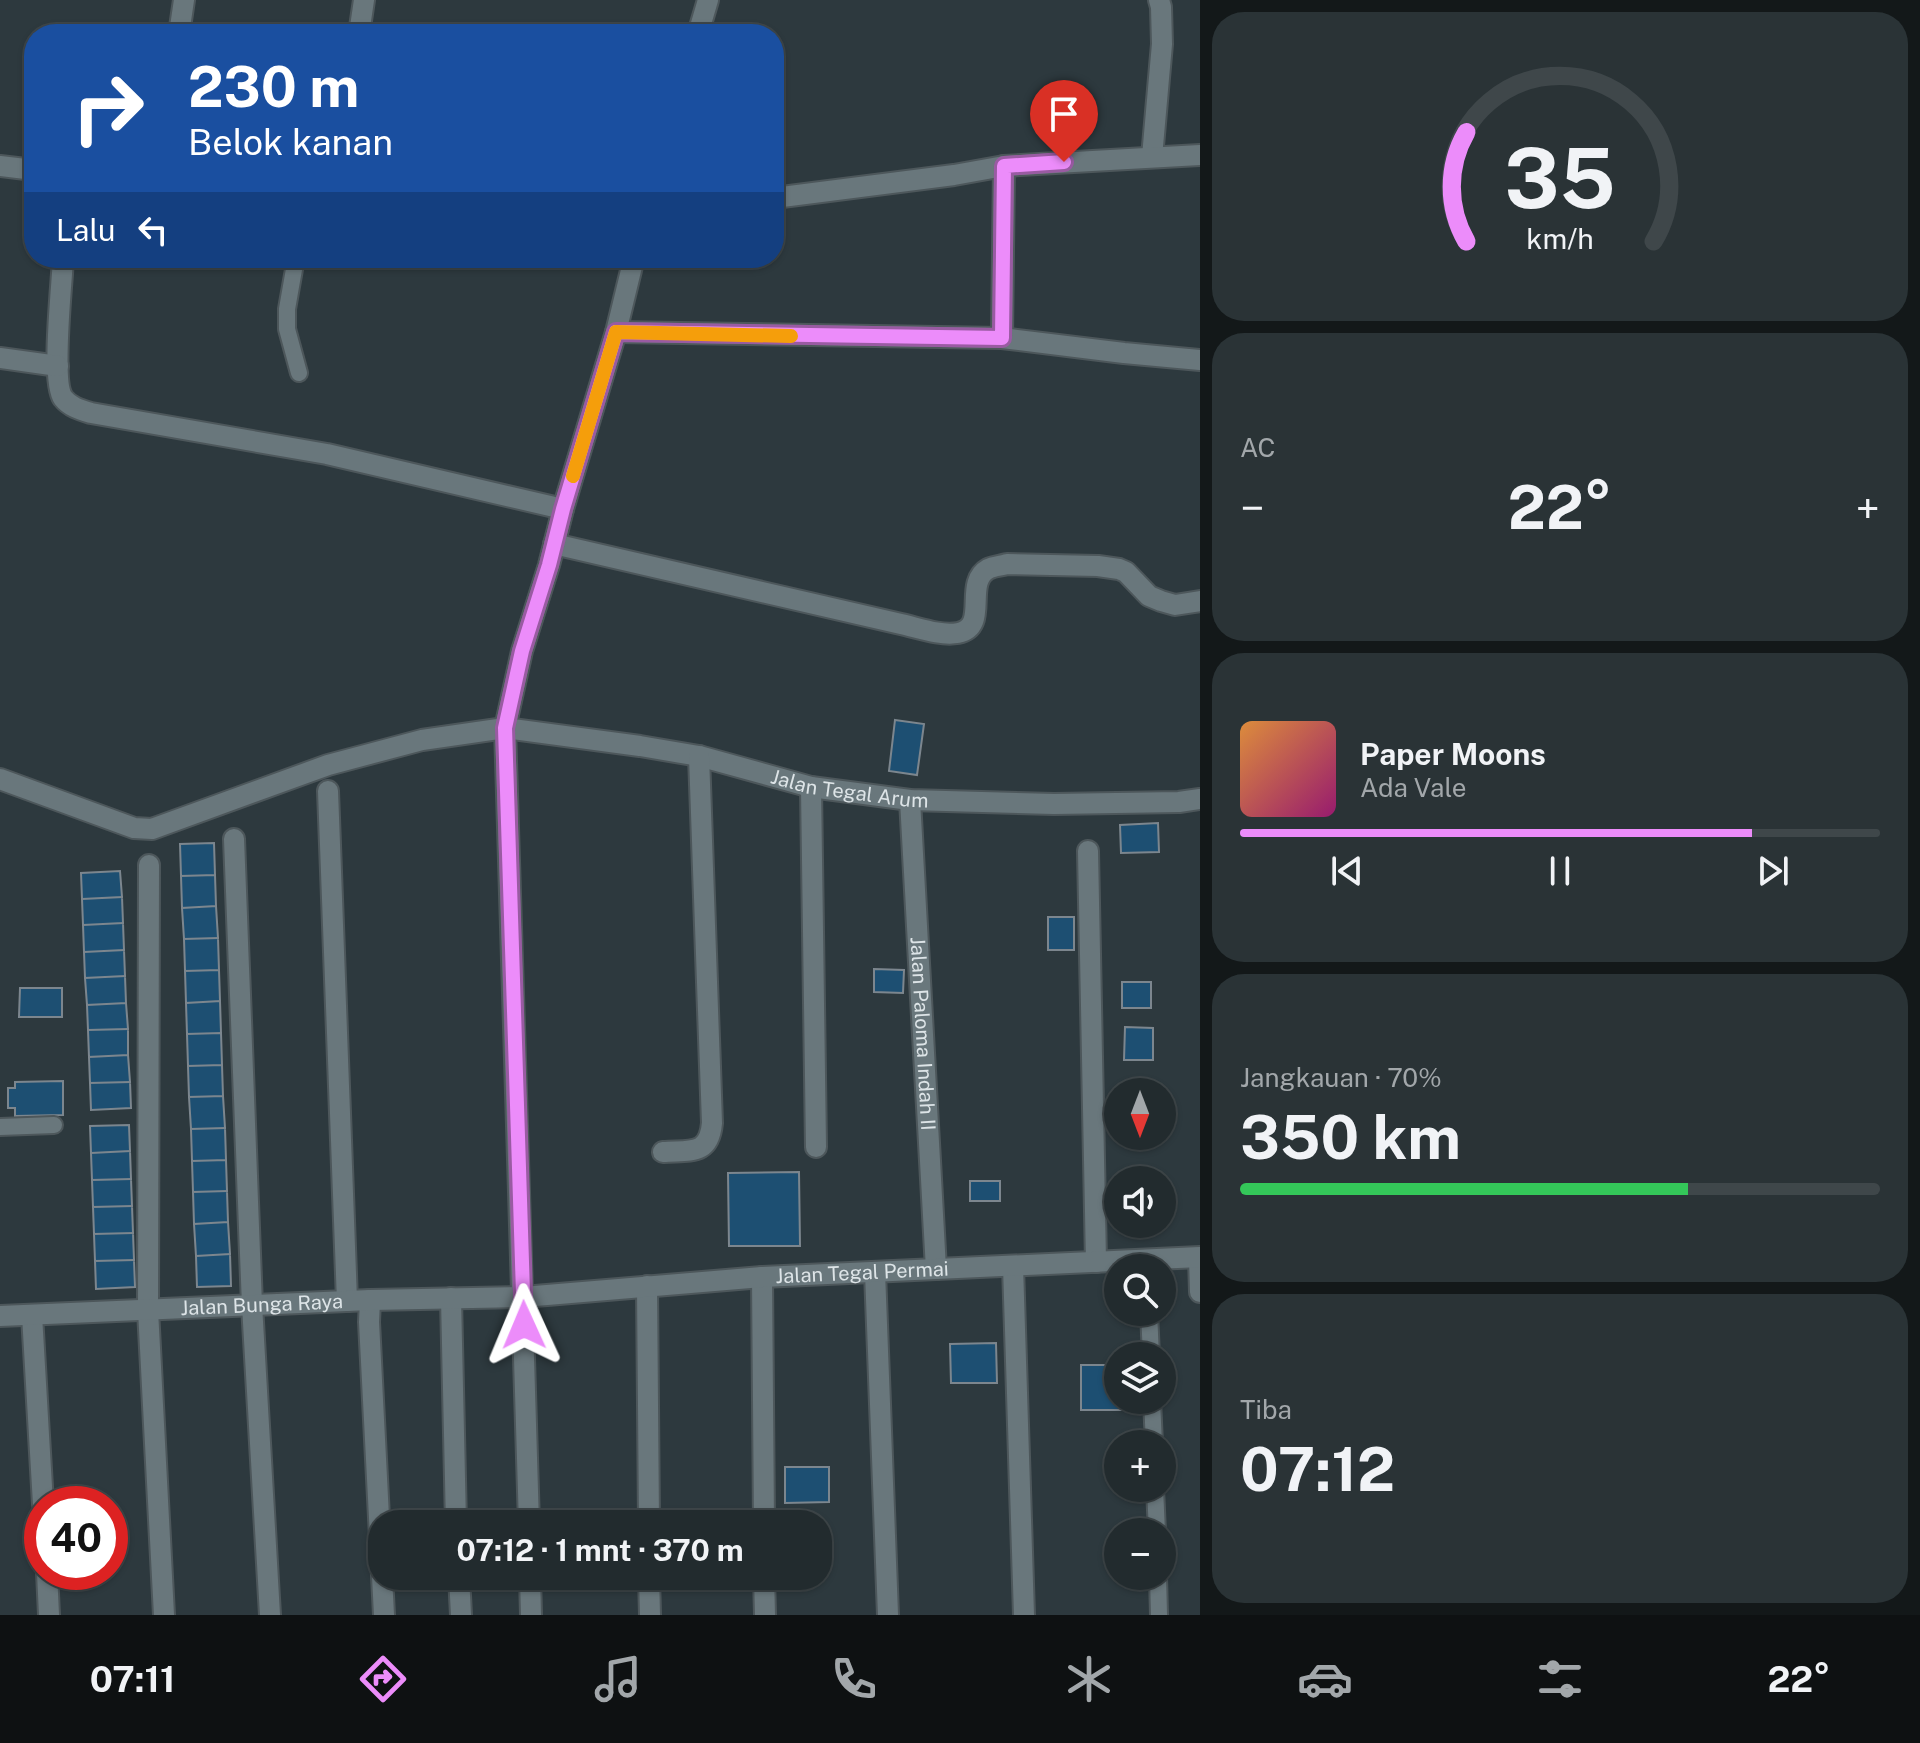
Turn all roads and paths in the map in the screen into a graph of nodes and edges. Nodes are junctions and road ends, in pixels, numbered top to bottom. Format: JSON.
{"nodes":[{"id":1,"x":184,"y":0,"type":"edge"},
{"id":2,"x":364,"y":0,"type":"edge"},
{"id":3,"x":708,"y":0,"type":"edge"},
{"id":4,"x":1159,"y":0,"type":"edge"},
{"id":5,"x":180,"y":24,"type":"edge"},
{"id":6,"x":360,"y":24,"type":"edge"},
{"id":7,"x":701,"y":24,"type":"edge"},
{"id":8,"x":1200,"y":155,"type":"edge"},
{"id":9,"x":1152,"y":157,"type":"junction"},
{"id":10,"x":0,"y":166,"type":"edge"},
{"id":11,"x":1004,"y":166,"type":"junction"},
{"id":12,"x":24,"y":169,"type":"edge"},
{"id":13,"x":784,"y":197,"type":"edge"},
{"id":14,"x":63,"y":268,"type":"edge"},
{"id":15,"x":294,"y":268,"type":"edge"},
{"id":16,"x":632,"y":268,"type":"edge"},
{"id":17,"x":616,"y":332,"type":"junction"},
{"id":18,"x":1002,"y":338,"type":"junction"},
{"id":19,"x":0,"y":358,"type":"edge"},
{"id":20,"x":1200,"y":360,"type":"edge"},
{"id":21,"x":58,"y":366,"type":"junction"},
{"id":22,"x":299,"y":373,"type":"dead end"},
{"id":23,"x":563,"y":509,"type":"junction"},
{"id":24,"x":554,"y":544,"type":"junction"},
{"id":25,"x":1200,"y":601,"type":"edge"},
{"id":26,"x":505,"y":728,"type":"junction"},
{"id":27,"x":699,"y":756,"type":"junction"},
{"id":28,"x":0,"y":779,"type":"edge"},
{"id":29,"x":811,"y":787,"type":"junction"},
{"id":30,"x":328,"y":791,"type":"dead end"},
{"id":31,"x":1200,"y":799,"type":"edge"},
{"id":32,"x":910,"y":800,"type":"junction"},
{"id":33,"x":234,"y":839,"type":"dead end"},
{"id":34,"x":1088,"y":851,"type":"dead end"},
{"id":35,"x":149,"y":865,"type":"dead end"},
{"id":36,"x":54,"y":1125,"type":"dead end"},
{"id":37,"x":0,"y":1127,"type":"edge"},
{"id":38,"x":816,"y":1147,"type":"dead end"},
{"id":39,"x":663,"y":1152,"type":"dead end"},
{"id":40,"x":1199,"y":1258,"type":"edge"},
{"id":41,"x":1176,"y":1261,"type":"edge"},
{"id":42,"x":1096,"y":1262,"type":"junction"},
{"id":43,"x":1104,"y":1262,"type":"edge"},
{"id":44,"x":1013,"y":1266,"type":"junction"},
{"id":45,"x":936,"y":1269,"type":"junction"},
{"id":46,"x":875,"y":1272,"type":"junction"},
{"id":47,"x":762,"y":1277,"type":"junction"},
{"id":48,"x":647,"y":1286,"type":"junction"},
{"id":49,"x":1200,"y":1292,"type":"edge"},
{"id":50,"x":523,"y":1297,"type":"junction"},
{"id":51,"x":451,"y":1298,"type":"junction"},
{"id":52,"x":370,"y":1300,"type":"junction"},
{"id":53,"x":347,"y":1301,"type":"junction"},
{"id":54,"x":252,"y":1305,"type":"junction"},
{"id":55,"x":148,"y":1310,"type":"junction"},
{"id":56,"x":32,"y":1315,"type":"junction"},
{"id":57,"x":0,"y":1316,"type":"edge"},
{"id":58,"x":42,"y":1486,"type":"edge"},
{"id":59,"x":456,"y":1510,"type":"edge"},
{"id":60,"x":529,"y":1510,"type":"edge"},
{"id":61,"x":649,"y":1510,"type":"edge"},
{"id":62,"x":764,"y":1510,"type":"edge"},
{"id":63,"x":48,"y":1590,"type":"edge"},
{"id":64,"x":460,"y":1590,"type":"edge"},
{"id":65,"x":530,"y":1590,"type":"edge"},
{"id":66,"x":649,"y":1590,"type":"edge"},
{"id":67,"x":764,"y":1590,"type":"edge"},
{"id":68,"x":1158,"y":1590,"type":"edge"},
{"id":69,"x":49,"y":1615,"type":"edge"},
{"id":70,"x":164,"y":1615,"type":"edge"},
{"id":71,"x":270,"y":1615,"type":"edge"},
{"id":72,"x":384,"y":1615,"type":"edge"},
{"id":73,"x":461,"y":1615,"type":"edge"},
{"id":74,"x":531,"y":1615,"type":"edge"},
{"id":75,"x":650,"y":1615,"type":"edge"},
{"id":76,"x":765,"y":1615,"type":"edge"},
{"id":77,"x":888,"y":1615,"type":"edge"},
{"id":78,"x":1024,"y":1615,"type":"edge"},
{"id":79,"x":1159,"y":1615,"type":"edge"}],
"edges":[{"from":1,"to":5,"type":"street"},
{"from":2,"to":6,"type":"street"},
{"from":3,"to":7,"type":"street"},
{"from":4,"to":9,"type":"street"},
{"from":8,"to":9,"type":"street"},
{"from":9,"to":11,"type":"street"},
{"from":10,"to":12,"type":"street"},
{"from":11,"to":13,"type":"street"},
{"from":11,"to":18,"type":"street"},
{"from":14,"to":21,"type":"street"},
{"from":15,"to":22,"type":"lane"},
{"from":16,"to":17,"type":"street"},
{"from":17,"to":18,"type":"street"},
{"from":17,"to":23,"type":"street"},
{"from":18,"to":20,"type":"street"},
{"from":19,"to":21,"type":"street"},
{"from":21,"to":23,"type":"street"},
{"from":23,"to":24,"type":"street"},
{"from":24,"to":25,"type":"street"},
{"from":24,"to":26,"type":"street"},
{"from":26,"to":27,"type":"street","name":"Jalan Tegal Arum"},
{"from":26,"to":28,"type":"street","name":"Jalan Tegal Arum"},
{"from":26,"to":50,"type":"street"},
{"from":27,"to":29,"type":"street","name":"Jalan Tegal Arum"},
{"from":27,"to":39,"type":"street"},
{"from":29,"to":32,"type":"street","name":"Jalan Tegal Arum"},
{"from":29,"to":38,"type":"street"},
{"from":30,"to":53,"type":"street"},
{"from":31,"to":32,"type":"street","name":"Jalan Tegal Arum"},
{"from":32,"to":45,"type":"street","name":"Jalan Paloma Indah II"},
{"from":33,"to":54,"type":"street"},
{"from":34,"to":42,"type":"street"},
{"from":35,"to":55,"type":"street"},
{"from":36,"to":37,"type":"lane"},
{"from":40,"to":41,"type":"street","name":"Jalan Tegal Permai"},
{"from":40,"to":49,"type":"street"},
{"from":42,"to":43,"type":"street","name":"Jalan Tegal Permai"},
{"from":42,"to":44,"type":"street","name":"Jalan Tegal Permai"},
{"from":44,"to":45,"type":"street","name":"Jalan Tegal Permai"},
{"from":44,"to":78,"type":"street"},
{"from":45,"to":46,"type":"street","name":"Jalan Tegal Permai"},
{"from":46,"to":47,"type":"street","name":"Jalan Tegal Permai"},
{"from":46,"to":77,"type":"street"},
{"from":47,"to":48,"type":"street","name":"Jalan Tegal Permai"},
{"from":47,"to":62,"type":"street"},
{"from":48,"to":50,"type":"street","name":"Jalan Tegal Permai"},
{"from":48,"to":61,"type":"street"},
{"from":50,"to":51,"type":"street","name":"Jalan Bunga Raya"},
{"from":50,"to":60,"type":"street"},
{"from":51,"to":52,"type":"street","name":"Jalan Bunga Raya"},
{"from":51,"to":59,"type":"street"},
{"from":52,"to":53,"type":"street","name":"Jalan Bunga Raya"},
{"from":52,"to":72,"type":"street"},
{"from":53,"to":54,"type":"street","name":"Jalan Bunga Raya"},
{"from":54,"to":55,"type":"street","name":"Jalan Bunga Raya"},
{"from":54,"to":71,"type":"street"},
{"from":55,"to":56,"type":"street","name":"Jalan Bunga Raya"},
{"from":55,"to":70,"type":"street"},
{"from":56,"to":57,"type":"street","name":"Jalan Bunga Raya"},
{"from":56,"to":58,"type":"street"},
{"from":63,"to":69,"type":"street"},
{"from":64,"to":73,"type":"street"},
{"from":65,"to":74,"type":"street"},
{"from":66,"to":75,"type":"street"},
{"from":67,"to":76,"type":"street"},
{"from":68,"to":79,"type":"lane"}]}
